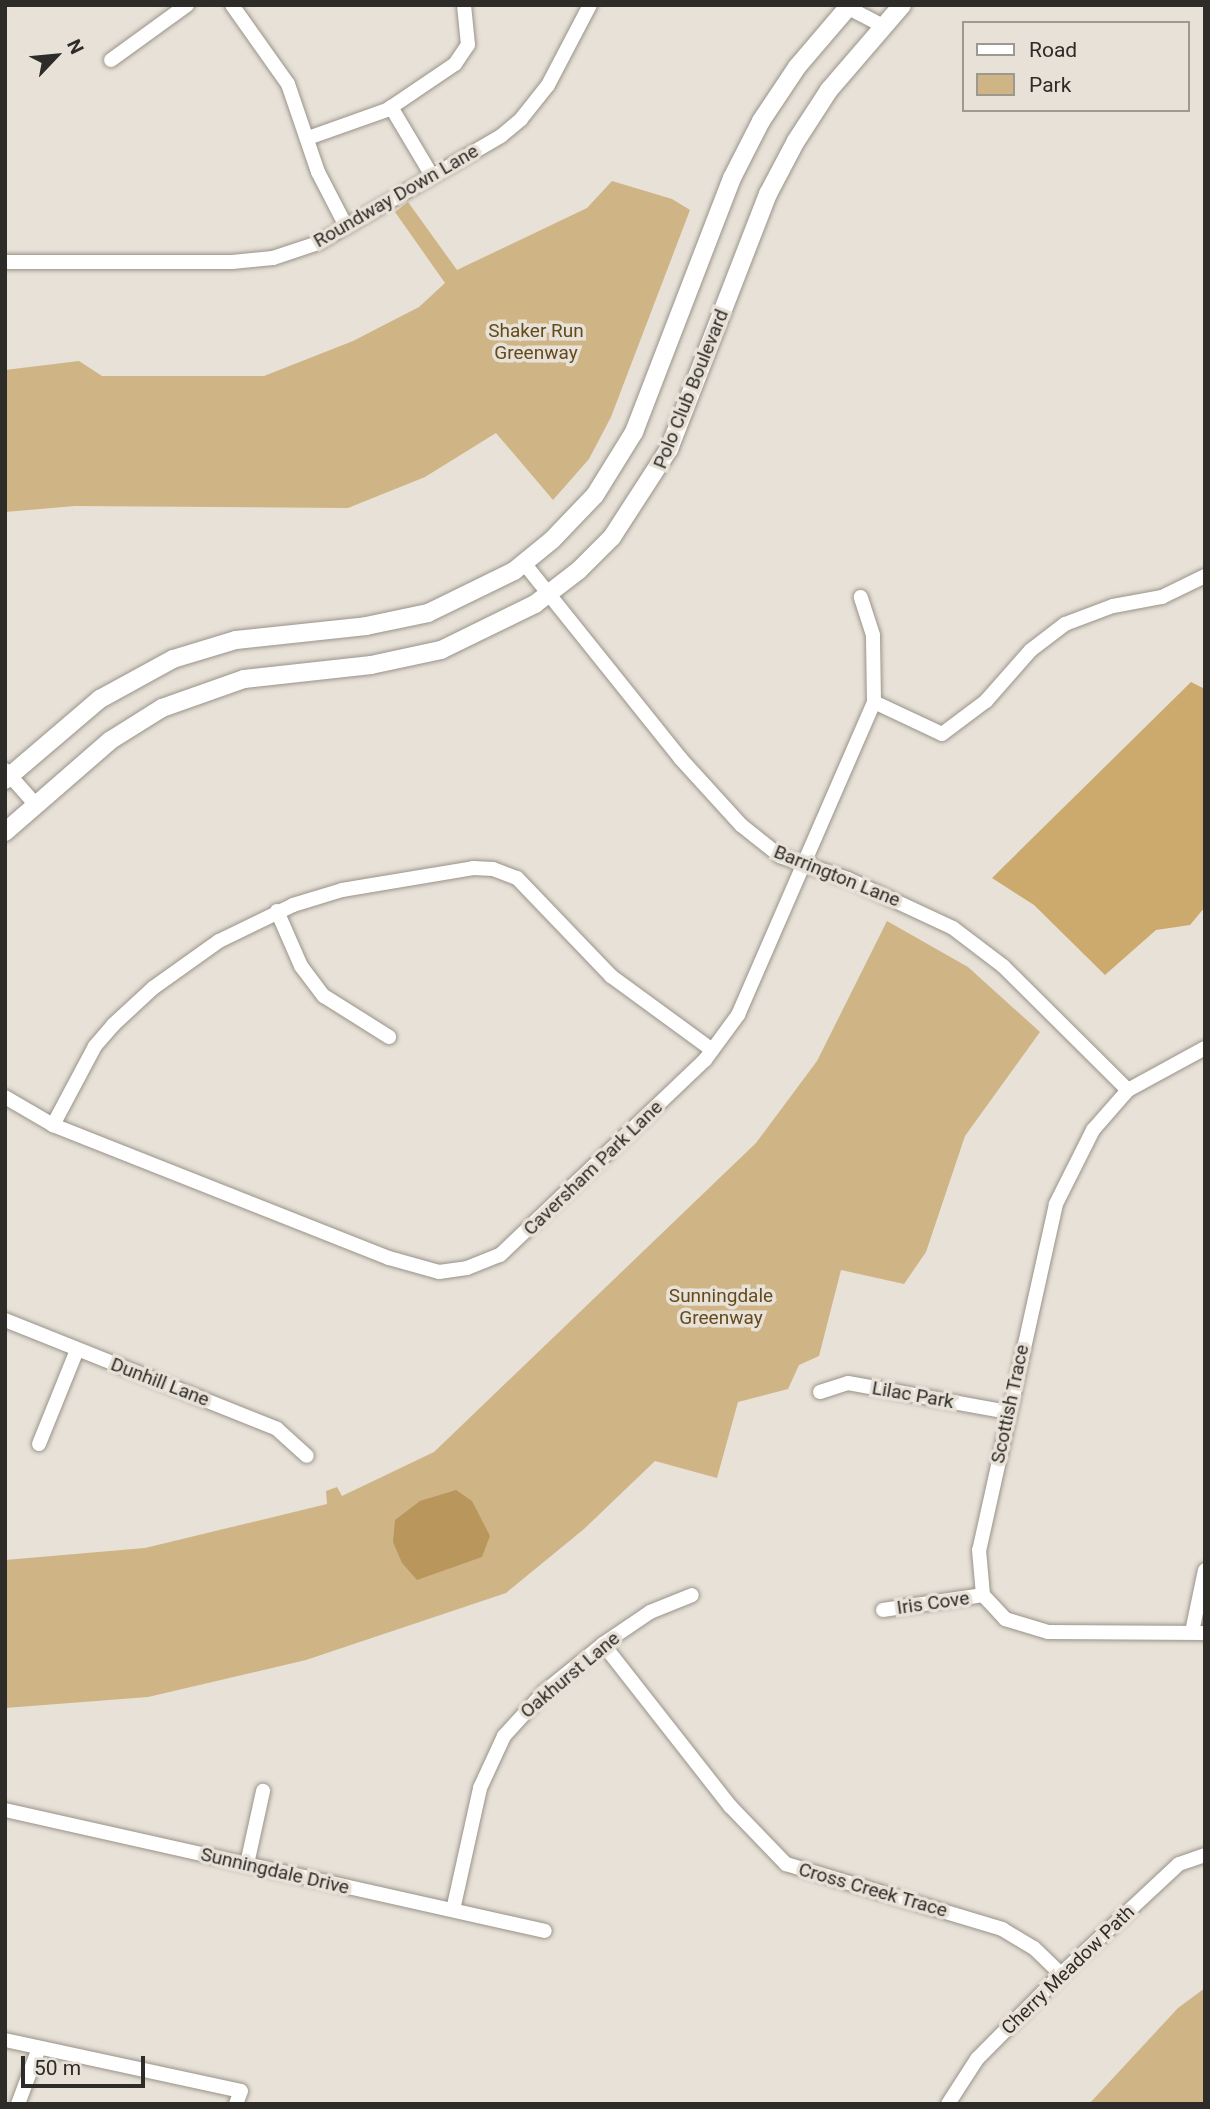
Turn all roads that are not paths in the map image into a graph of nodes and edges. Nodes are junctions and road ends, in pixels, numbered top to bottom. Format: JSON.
{"nodes":[{"id":1,"x":187,"y":5,"type":"edge"},
{"id":2,"x":232,"y":5,"type":"edge"},
{"id":3,"x":464,"y":5,"type":"edge"},
{"id":4,"x":590,"y":5,"type":"edge"},
{"id":5,"x":871,"y":5,"type":"edge"},
{"id":6,"x":902,"y":5,"type":"edge"},
{"id":7,"x":847,"y":6,"type":"edge"},
{"id":8,"x":883,"y":26,"type":"junction"},
{"id":9,"x":110,"y":60,"type":"dead end"},
{"id":10,"x":391,"y":107,"type":"junction"},
{"id":11,"x":309,"y":138,"type":"junction"},
{"id":12,"x":431,"y":174,"type":"junction"},
{"id":13,"x":346,"y":226,"type":"junction"},
{"id":14,"x":5,"y":262,"type":"edge"},
{"id":15,"x":524,"y":563,"type":"junction"},
{"id":16,"x":1205,"y":576,"type":"edge"},
{"id":17,"x":549,"y":593,"type":"junction"},
{"id":18,"x":861,"y":597,"type":"dead end"},
{"id":19,"x":874,"y":702,"type":"junction"},
{"id":20,"x":7,"y":775,"type":"edge"},
{"id":21,"x":36,"y":805,"type":"junction"},
{"id":22,"x":5,"y":832,"type":"edge"},
{"id":23,"x":803,"y":865,"type":"junction"},
{"id":24,"x":277,"y":911,"type":"junction"},
{"id":25,"x":389,"y":1037,"type":"dead end"},
{"id":26,"x":1205,"y":1048,"type":"edge"},
{"id":27,"x":712,"y":1051,"type":"junction"},
{"id":28,"x":1128,"y":1090,"type":"junction"},
{"id":29,"x":5,"y":1097,"type":"edge"},
{"id":30,"x":53,"y":1125,"type":"junction"},
{"id":31,"x":5,"y":1320,"type":"edge"},
{"id":32,"x":77,"y":1350,"type":"junction"},
{"id":33,"x":820,"y":1392,"type":"dead end"},
{"id":34,"x":1007,"y":1412,"type":"junction"},
{"id":35,"x":39,"y":1444,"type":"dead end"},
{"id":36,"x":307,"y":1456,"type":"dead end"},
{"id":37,"x":1205,"y":1570,"type":"edge"},
{"id":38,"x":692,"y":1595,"type":"dead end"},
{"id":39,"x":983,"y":1595,"type":"junction"},
{"id":40,"x":883,"y":1610,"type":"dead end"},
{"id":41,"x":1198,"y":1633,"type":"edge"},
{"id":42,"x":603,"y":1644,"type":"junction"},
{"id":43,"x":263,"y":1791,"type":"dead end"},
{"id":44,"x":5,"y":1810,"type":"edge"},
{"id":45,"x":1205,"y":1855,"type":"edge"},
{"id":46,"x":247,"y":1864,"type":"junction"},
{"id":47,"x":453,"y":1910,"type":"junction"},
{"id":48,"x":545,"y":1931,"type":"dead end"},
{"id":49,"x":1061,"y":1974,"type":"junction"},
{"id":50,"x":5,"y":2040,"type":"edge"},
{"id":51,"x":39,"y":2048,"type":"junction"},
{"id":52,"x":18,"y":2104,"type":"edge"},
{"id":53,"x":236,"y":2104,"type":"edge"},
{"id":54,"x":948,"y":2104,"type":"edge"}],
"edges":[{"from":1,"to":9,"type":"street"},
{"from":2,"to":11,"type":"street"},
{"from":3,"to":10,"type":"street"},
{"from":4,"to":12,"type":"street","name":"Roundway Down Lane"},
{"from":5,"to":8,"type":"street"},
{"from":6,"to":8,"type":"street","name":"Polo Club Boulevard"},
{"from":7,"to":8,"type":"street"},
{"from":7,"to":15,"type":"street","name":"Polo Club Boulevard"},
{"from":8,"to":17,"type":"street","name":"Polo Club Boulevard"},
{"from":10,"to":11,"type":"street"},
{"from":10,"to":12,"type":"street"},
{"from":11,"to":13,"type":"street"},
{"from":12,"to":13,"type":"street","name":"Roundway Down Lane"},
{"from":13,"to":14,"type":"street","name":"Roundway Down Lane"},
{"from":15,"to":17,"type":"street","name":"Barrington Lane"},
{"from":15,"to":20,"type":"street","name":"Polo Club Boulevard"},
{"from":16,"to":19,"type":"street"},
{"from":17,"to":21,"type":"street","name":"Polo Club Boulevard"},
{"from":17,"to":23,"type":"street","name":"Barrington Lane"},
{"from":18,"to":19,"type":"street","name":"Caversham Park Lane"},
{"from":19,"to":23,"type":"street","name":"Caversham Park Lane"},
{"from":20,"to":21,"type":"street"},
{"from":21,"to":22,"type":"street","name":"Polo Club Boulevard"},
{"from":23,"to":27,"type":"street","name":"Caversham Park Lane"},
{"from":23,"to":28,"type":"street","name":"Barrington Lane"},
{"from":24,"to":25,"type":"street"},
{"from":24,"to":27,"type":"street"},
{"from":24,"to":30,"type":"street"},
{"from":26,"to":28,"type":"street","name":"Scottish Trace"},
{"from":27,"to":30,"type":"street","name":"Caversham Park Lane"},
{"from":28,"to":34,"type":"street","name":"Scottish Trace"},
{"from":29,"to":30,"type":"street","name":"Caversham Park Lane"},
{"from":31,"to":32,"type":"street","name":"Dunhill Lane"},
{"from":32,"to":35,"type":"street"},
{"from":32,"to":36,"type":"street","name":"Dunhill Lane"},
{"from":33,"to":34,"type":"street","name":"Lilac Park"},
{"from":34,"to":39,"type":"street","name":"Scottish Trace"},
{"from":37,"to":41,"type":"street"},
{"from":38,"to":42,"type":"street","name":"Oakhurst Lane"},
{"from":39,"to":40,"type":"street","name":"Iris Cove"},
{"from":39,"to":41,"type":"street"},
{"from":42,"to":47,"type":"street","name":"Oakhurst Lane"},
{"from":42,"to":49,"type":"street","name":"Cross Creek Trace"},
{"from":43,"to":46,"type":"street"},
{"from":44,"to":46,"type":"street","name":"Sunningdale Drive"},
{"from":45,"to":49,"type":"street","name":"Cherry Meadow Path"},
{"from":46,"to":47,"type":"street","name":"Sunningdale Drive"},
{"from":47,"to":48,"type":"street","name":"Sunningdale Drive"},
{"from":49,"to":54,"type":"street","name":"Cherry Meadow Path"},
{"from":50,"to":51,"type":"street"},
{"from":51,"to":52,"type":"street"},
{"from":51,"to":53,"type":"street"}]}
